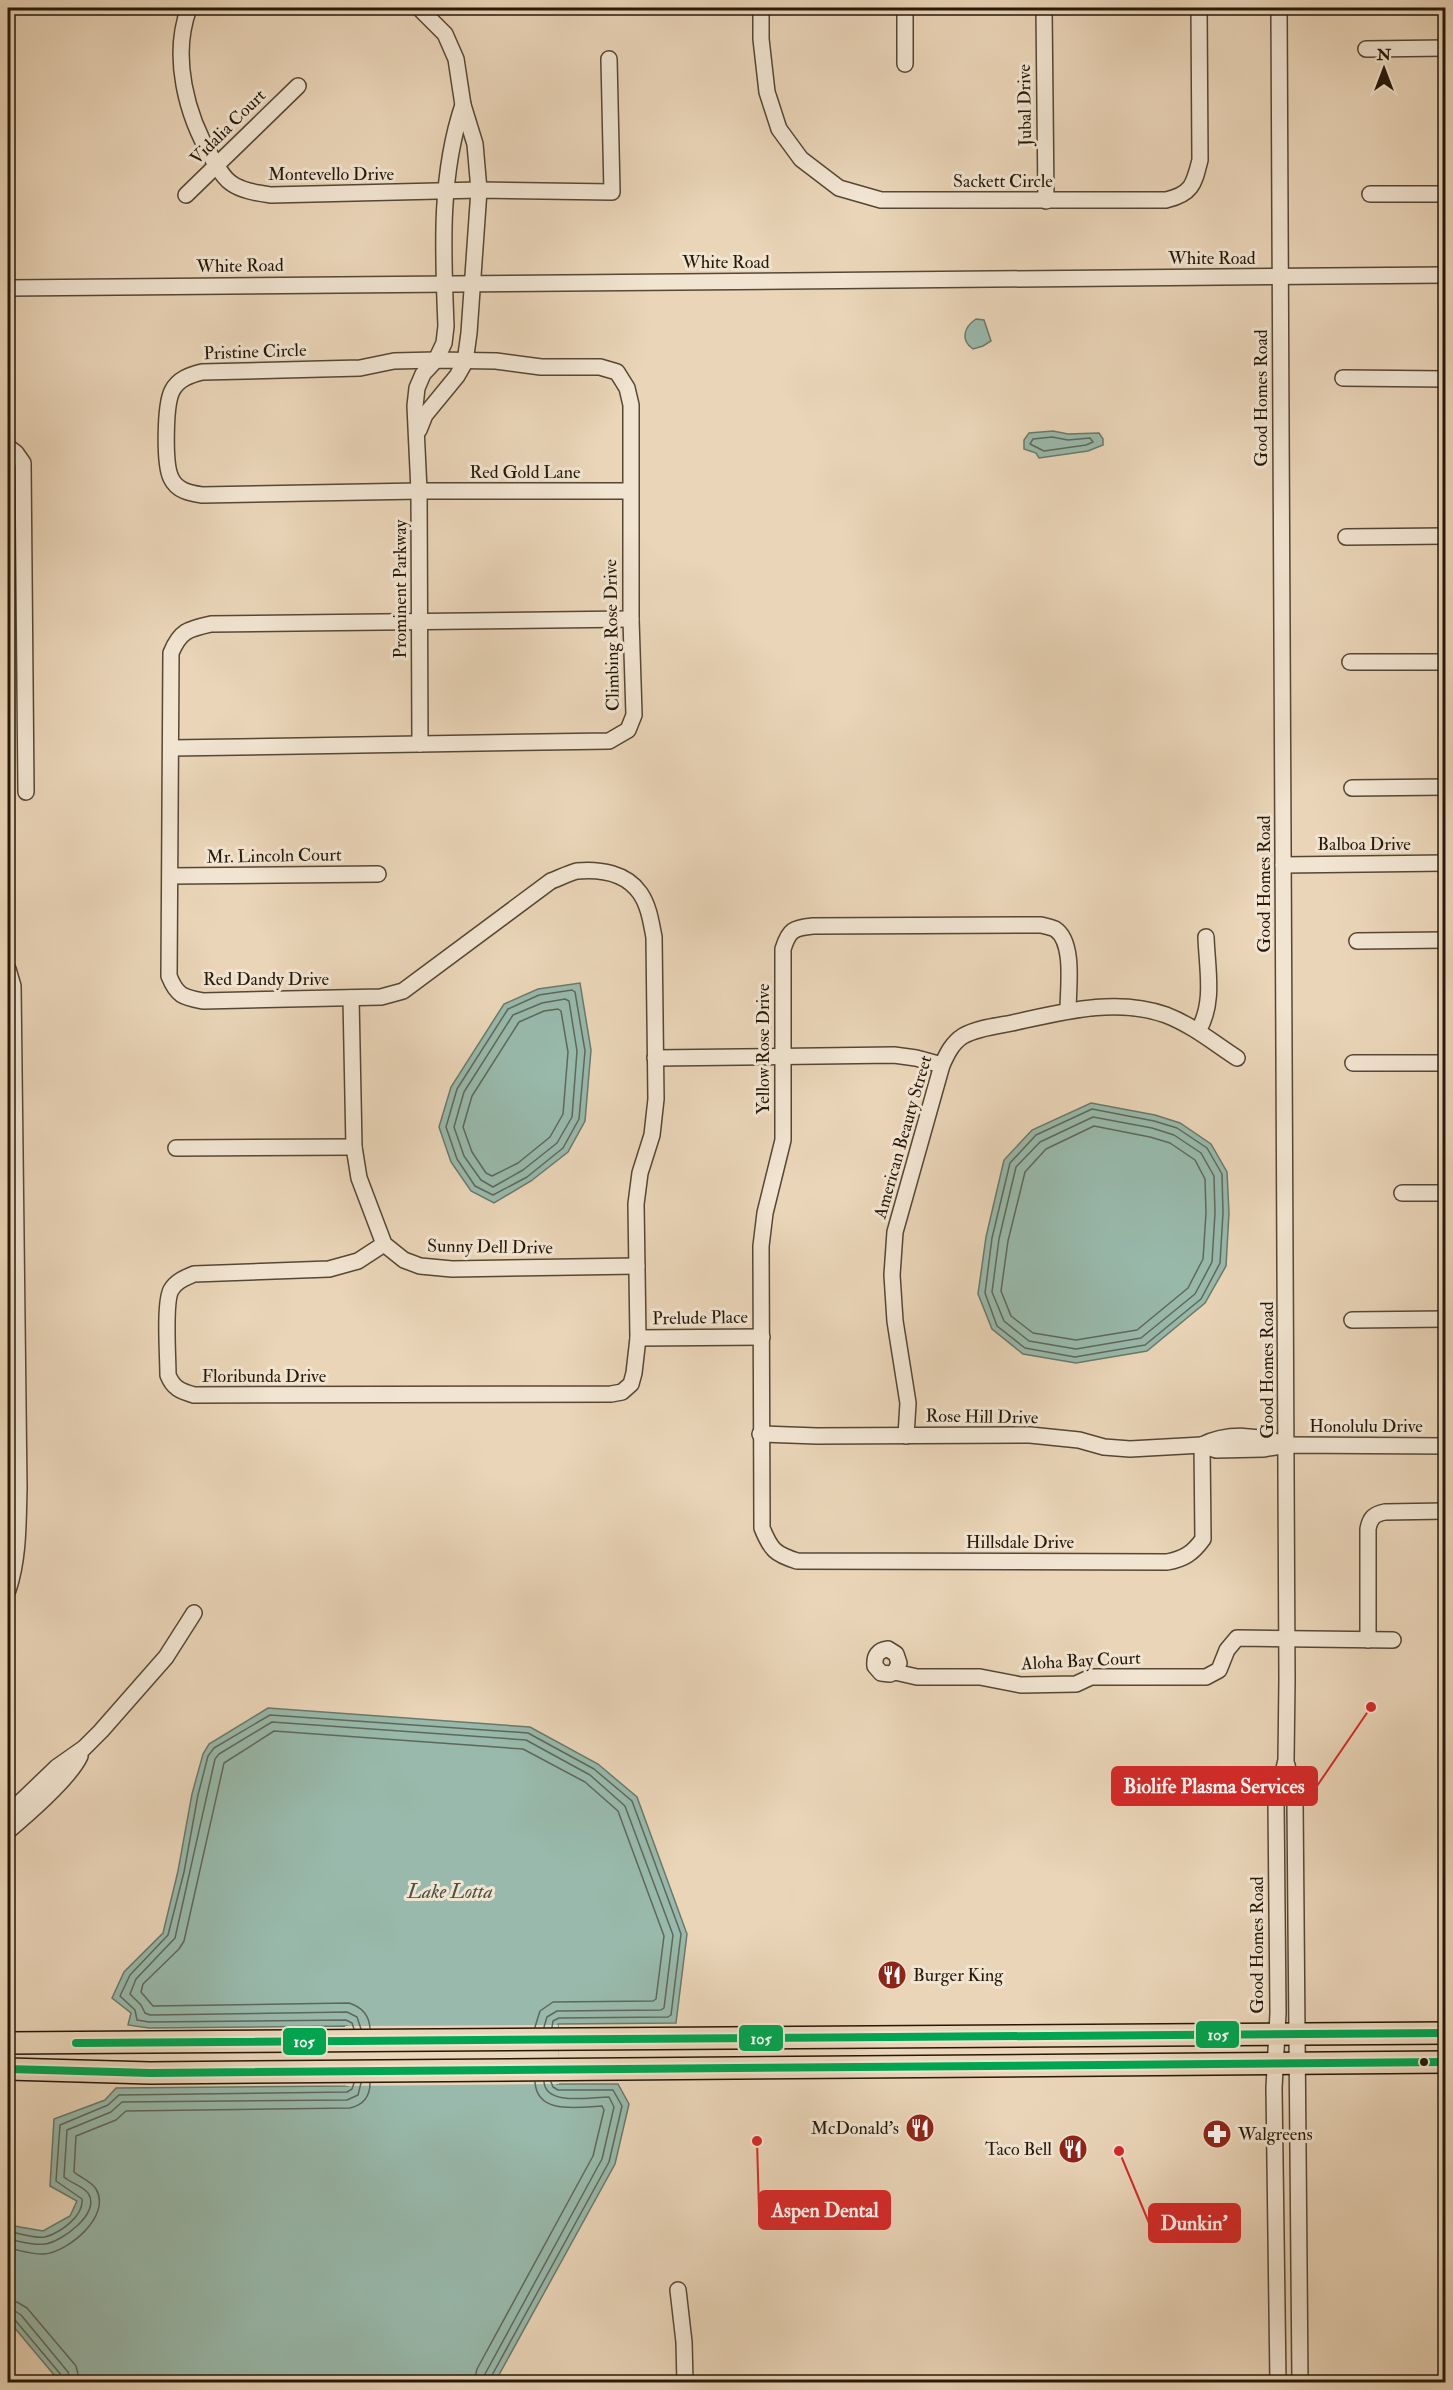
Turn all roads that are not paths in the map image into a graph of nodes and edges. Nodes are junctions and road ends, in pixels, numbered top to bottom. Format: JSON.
{"nodes":[{"id":1,"x":189,"y":8,"type":"edge"},
{"id":2,"x":419,"y":8,"type":"edge"},
{"id":3,"x":761,"y":8,"type":"edge"},
{"id":4,"x":905,"y":8,"type":"edge"},
{"id":5,"x":1044,"y":8,"type":"edge"},
{"id":6,"x":1199,"y":8,"type":"edge"},
{"id":7,"x":1279,"y":8,"type":"edge"},
{"id":8,"x":1446,"y":48,"type":"edge"},
{"id":9,"x":1366,"y":49,"type":"dead end"},
{"id":10,"x":609,"y":59,"type":"dead end"},
{"id":11,"x":905,"y":64,"type":"dead end"},
{"id":12,"x":298,"y":86,"type":"dead end"},
{"id":13,"x":463,"y":105,"type":"junction"},
{"id":14,"x":217,"y":166,"type":"junction"},
{"id":15,"x":479,"y":190,"type":"junction"},
{"id":16,"x":444,"y":193,"type":"junction"},
{"id":17,"x":1370,"y":194,"type":"dead end"},
{"id":18,"x":1446,"y":194,"type":"edge"},
{"id":19,"x":186,"y":195,"type":"dead end"},
{"id":20,"x":1046,"y":201,"type":"junction"},
{"id":21,"x":1446,"y":275,"type":"edge"},
{"id":22,"x":1281,"y":276,"type":"junction"},
{"id":23,"x":444,"y":283,"type":"junction"},
{"id":24,"x":472,"y":284,"type":"junction"},
{"id":25,"x":8,"y":288,"type":"edge"},
{"id":26,"x":436,"y":360,"type":"junction"},
{"id":27,"x":465,"y":362,"type":"junction"},
{"id":28,"x":1343,"y":378,"type":"dead end"},
{"id":29,"x":1446,"y":379,"type":"edge"},
{"id":30,"x":417,"y":434,"type":"junction"},
{"id":31,"x":8,"y":447,"type":"edge"},
{"id":32,"x":419,"y":491,"type":"junction"},
{"id":33,"x":631,"y":491,"type":"junction"},
{"id":34,"x":1446,"y":536,"type":"edge"},
{"id":35,"x":1346,"y":537,"type":"dead end"},
{"id":36,"x":631,"y":619,"type":"junction"},
{"id":37,"x":420,"y":622,"type":"junction"},
{"id":38,"x":1350,"y":662,"type":"dead end"},
{"id":39,"x":1446,"y":662,"type":"edge"},
{"id":40,"x":420,"y":744,"type":"junction"},
{"id":41,"x":171,"y":748,"type":"junction"},
{"id":42,"x":1446,"y":787,"type":"edge"},
{"id":43,"x":1352,"y":788,"type":"dead end"},
{"id":44,"x":26,"y":792,"type":"dead end"},
{"id":45,"x":1446,"y":863,"type":"edge"},
{"id":46,"x":1283,"y":865,"type":"junction"},
{"id":47,"x":378,"y":874,"type":"dead end"},
{"id":48,"x":170,"y":876,"type":"junction"},
{"id":49,"x":1206,"y":937,"type":"dead end"},
{"id":50,"x":1446,"y":940,"type":"edge"},
{"id":51,"x":1357,"y":941,"type":"dead end"},
{"id":52,"x":8,"y":969,"type":"edge"},
{"id":53,"x":351,"y":998,"type":"junction"},
{"id":54,"x":1068,"y":1010,"type":"junction"},
{"id":55,"x":1198,"y":1031,"type":"junction"},
{"id":56,"x":783,"y":1056,"type":"junction"},
{"id":57,"x":655,"y":1058,"type":"junction"},
{"id":58,"x":1237,"y":1058,"type":"dead end"},
{"id":59,"x":1353,"y":1063,"type":"dead end"},
{"id":60,"x":1446,"y":1063,"type":"edge"},
{"id":61,"x":942,"y":1065,"type":"junction"},
{"id":62,"x":354,"y":1147,"type":"junction"},
{"id":63,"x":176,"y":1148,"type":"dead end"},
{"id":64,"x":1402,"y":1193,"type":"dead end"},
{"id":65,"x":1446,"y":1193,"type":"edge"},
{"id":66,"x":384,"y":1244,"type":"junction"},
{"id":67,"x":637,"y":1266,"type":"junction"},
{"id":68,"x":1446,"y":1319,"type":"edge"},
{"id":69,"x":1352,"y":1320,"type":"dead end"},
{"id":70,"x":762,"y":1337,"type":"junction"},
{"id":71,"x":638,"y":1338,"type":"junction"},
{"id":72,"x":760,"y":1434,"type":"junction"},
{"id":73,"x":906,"y":1436,"type":"junction"},
{"id":74,"x":1202,"y":1445,"type":"junction"},
{"id":75,"x":1287,"y":1445,"type":"junction"},
{"id":76,"x":1446,"y":1446,"type":"edge"},
{"id":77,"x":1446,"y":1511,"type":"edge"},
{"id":78,"x":761,"y":1517,"type":"joint"},
{"id":79,"x":8,"y":1590,"type":"edge"},
{"id":80,"x":194,"y":1613,"type":"dead end"},
{"id":81,"x":1286,"y":1639,"type":"junction"},
{"id":82,"x":1368,"y":1640,"type":"junction"},
{"id":83,"x":1393,"y":1640,"type":"dead end"},
{"id":84,"x":895,"y":1672,"type":"dead end"},
{"id":85,"x":84,"y":1748,"type":"junction"},
{"id":86,"x":8,"y":1814,"type":"edge"},
{"id":87,"x":8,"y":1831,"type":"edge"},
{"id":88,"x":1446,"y":2033,"type":"edge"},
{"id":89,"x":1286,"y":2034,"type":"junction"},
{"id":90,"x":1049,"y":2036,"type":"junction"},
{"id":91,"x":681,"y":2038,"type":"junction"},
{"id":92,"x":8,"y":2043,"type":"edge"},
{"id":93,"x":1446,"y":2062,"type":"edge"},
{"id":94,"x":1296,"y":2063,"type":"junction"},
{"id":95,"x":1275,"y":2064,"type":"junction"},
{"id":96,"x":979,"y":2065,"type":"junction"},
{"id":97,"x":681,"y":2068,"type":"junction"},
{"id":98,"x":8,"y":2069,"type":"edge"},
{"id":99,"x":678,"y":2290,"type":"dead end"},
{"id":100,"x":685,"y":2382,"type":"edge"},
{"id":101,"x":1278,"y":2382,"type":"edge"},
{"id":102,"x":1300,"y":2382,"type":"edge"}],
"edges":[{"from":1,"to":14,"type":"street","name":"Montevello Drive"},
{"from":2,"to":13,"type":"street","name":"Prominent Parkway"},
{"from":3,"to":20,"type":"street","name":"Sackett Circle"},
{"from":4,"to":11,"type":"street"},
{"from":5,"to":20,"type":"street","name":"Jubal Drive"},
{"from":6,"to":20,"type":"street","name":"Sackett Circle"},
{"from":7,"to":22,"type":"street","name":"Good Homes Road"},
{"from":8,"to":9,"type":"street"},
{"from":10,"to":15,"type":"street","name":"Montevello Drive"},
{"from":12,"to":14,"type":"street","name":"Vidalia Court"},
{"from":13,"to":15,"type":"street","name":"Prominent Parkway"},
{"from":13,"to":16,"type":"street","name":"Prominent Parkway"},
{"from":14,"to":16,"type":"street","name":"Montevello Drive"},
{"from":14,"to":19,"type":"street","name":"Vidalia Court"},
{"from":15,"to":16,"type":"street","name":"Montevello Drive"},
{"from":15,"to":24,"type":"street","name":"Prominent Parkway"},
{"from":16,"to":23,"type":"street","name":"Prominent Parkway"},
{"from":17,"to":18,"type":"street"},
{"from":21,"to":22,"type":"street","name":"White Road"},
{"from":22,"to":24,"type":"street","name":"White Road"},
{"from":22,"to":46,"type":"street","name":"Good Homes Road"},
{"from":23,"to":24,"type":"street","name":"White Road"},
{"from":23,"to":25,"type":"street","name":"White Road"},
{"from":23,"to":26,"type":"street","name":"Prominent Parkway"},
{"from":24,"to":27,"type":"street","name":"Prominent Parkway"},
{"from":26,"to":27,"type":"street","name":"Climbing Rose Drive"},
{"from":26,"to":30,"type":"street","name":"Prominent Parkway"},
{"from":26,"to":32,"type":"street","name":"Pristine Circle"},
{"from":27,"to":30,"type":"street","name":"Prominent Parkway"},
{"from":27,"to":33,"type":"street","name":"Climbing Rose Drive"},
{"from":28,"to":29,"type":"street"},
{"from":30,"to":32,"type":"street","name":"Prominent Parkway"},
{"from":31,"to":44,"type":"street"},
{"from":32,"to":33,"type":"street","name":"Red Gold Lane"},
{"from":32,"to":37,"type":"street","name":"Prominent Parkway"},
{"from":33,"to":36,"type":"street","name":"Climbing Rose Drive"},
{"from":34,"to":35,"type":"street"},
{"from":36,"to":37,"type":"street","name":"Red Dandy Drive"},
{"from":36,"to":40,"type":"street","name":"Climbing Rose Drive"},
{"from":37,"to":40,"type":"street","name":"Prominent Parkway"},
{"from":37,"to":41,"type":"street","name":"Red Dandy Drive"},
{"from":38,"to":39,"type":"street"},
{"from":40,"to":41,"type":"street","name":"Climbing Rose Drive"},
{"from":41,"to":48,"type":"street","name":"Red Dandy Drive"},
{"from":42,"to":43,"type":"street"},
{"from":45,"to":46,"type":"street","name":"Balboa Drive"},
{"from":46,"to":75,"type":"street","name":"Good Homes Road"},
{"from":47,"to":48,"type":"street","name":"Mr. Lincoln Court"},
{"from":48,"to":53,"type":"street","name":"Red Dandy Drive"},
{"from":49,"to":55,"type":"street"},
{"from":50,"to":51,"type":"street"},
{"from":52,"to":79,"type":"street"},
{"from":53,"to":57,"type":"street","name":"Red Dandy Drive"},
{"from":53,"to":62,"type":"street"},
{"from":54,"to":55,"type":"street","name":"American Beauty Street"},
{"from":54,"to":56,"type":"street","name":"Yellow Rose Drive"},
{"from":54,"to":61,"type":"street","name":"American Beauty Street"},
{"from":55,"to":58,"type":"street","name":"American Beauty Street"},
{"from":56,"to":57,"type":"street"},
{"from":56,"to":61,"type":"street"},
{"from":56,"to":70,"type":"street","name":"Yellow Rose Drive"},
{"from":57,"to":67,"type":"street","name":"Red Dandy Drive"},
{"from":59,"to":60,"type":"street"},
{"from":61,"to":73,"type":"street","name":"American Beauty Street"},
{"from":62,"to":63,"type":"street"},
{"from":62,"to":66,"type":"street"},
{"from":64,"to":65,"type":"street"},
{"from":66,"to":67,"type":"street","name":"Sunny Dell Drive"},
{"from":66,"to":71,"type":"street","name":"Floribunda Drive"},
{"from":67,"to":71,"type":"street","name":"Red Dandy Drive"},
{"from":68,"to":69,"type":"street"},
{"from":70,"to":71,"type":"street","name":"Prelude Place"},
{"from":70,"to":72,"type":"street","name":"Yellow Rose Drive"},
{"from":72,"to":73,"type":"street","name":"Rose Hill Drive"},
{"from":72,"to":78,"type":"street","name":"Yellow Rose Drive"},
{"from":73,"to":74,"type":"street","name":"Rose Hill Drive"},
{"from":74,"to":75,"type":"street","name":"Rose Hill Drive"},
{"from":74,"to":78,"type":"street","name":"Hillsdale Drive"},
{"from":75,"to":76,"type":"street","name":"Honolulu Drive"},
{"from":75,"to":81,"type":"street","name":"Good Homes Road"},
{"from":77,"to":82,"type":"street"},
{"from":80,"to":85,"type":"street"},
{"from":81,"to":82,"type":"street"},
{"from":81,"to":84,"type":"street","name":"Aloha Bay Court"},
{"from":81,"to":89,"type":"street","name":"Good Homes Road"},
{"from":82,"to":83,"type":"street"},
{"from":85,"to":86,"type":"street"},
{"from":85,"to":87,"type":"street"},
{"from":88,"to":89,"type":"highway"},
{"from":89,"to":90,"type":"highway"},
{"from":89,"to":94,"type":"street","name":"Good Homes Road"},
{"from":89,"to":95,"type":"street","name":"Good Homes Road"},
{"from":90,"to":91,"type":"highway"},
{"from":90,"to":96,"type":"highway"},
{"from":91,"to":92,"type":"highway"},
{"from":91,"to":97,"type":"highway"},
{"from":93,"to":94,"type":"highway"},
{"from":94,"to":95,"type":"highway"},
{"from":94,"to":102,"type":"street","name":"Good Homes Road"},
{"from":95,"to":96,"type":"highway"},
{"from":95,"to":101,"type":"street","name":"Good Homes Road"},
{"from":96,"to":97,"type":"highway"},
{"from":97,"to":98,"type":"highway"},
{"from":99,"to":100,"type":"street"}]}
